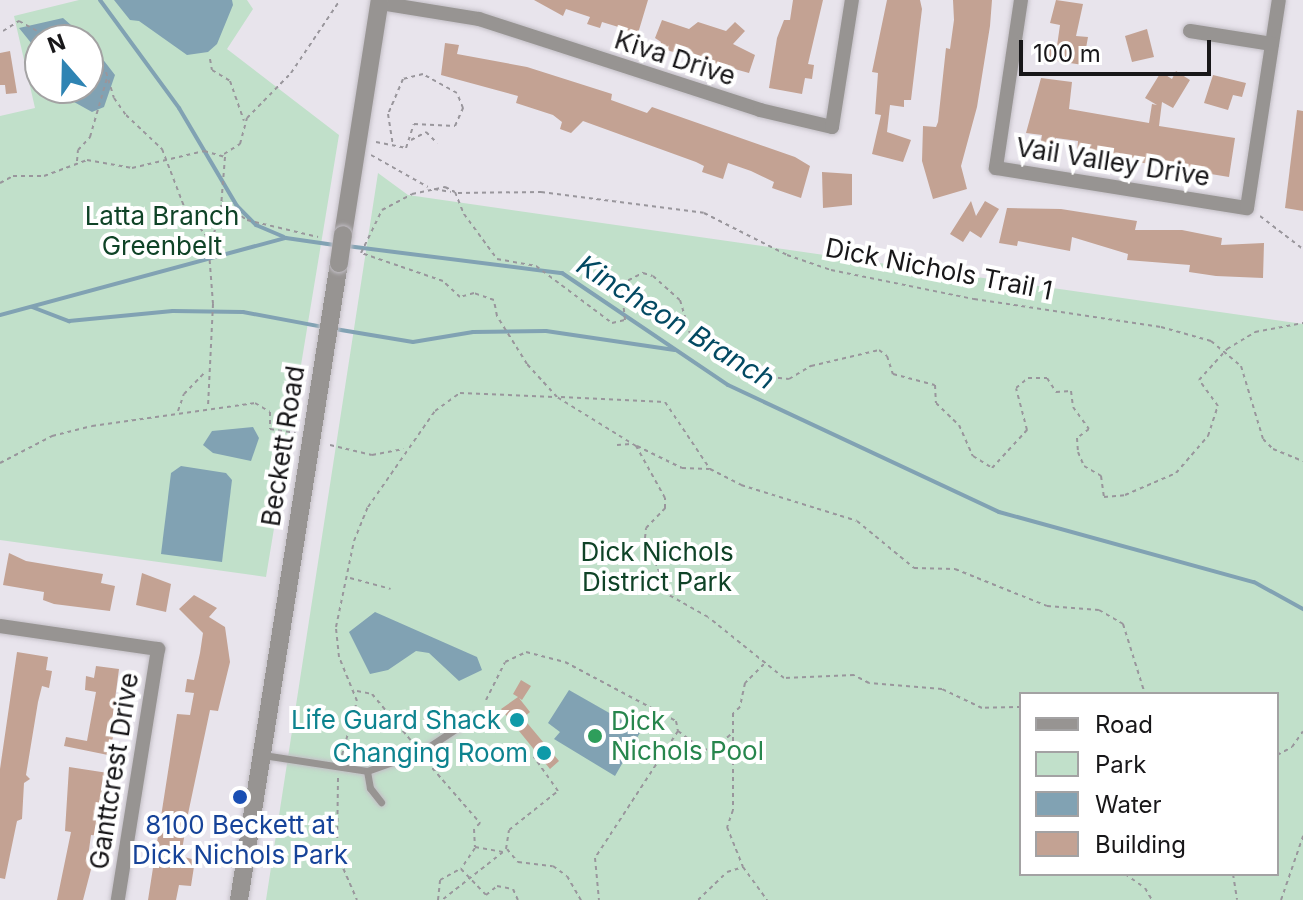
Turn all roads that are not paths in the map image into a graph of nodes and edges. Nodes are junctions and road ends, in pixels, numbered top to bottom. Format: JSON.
{"nodes":[{"id":1,"x":852,"y":0,"type":"edge"},
{"id":2,"x":1021,"y":0,"type":"edge"},
{"id":3,"x":1279,"y":0,"type":"edge"},
{"id":4,"x":380,"y":1,"type":"edge"},
{"id":5,"x":1190,"y":31,"type":"dead end"},
{"id":6,"x":1272,"y":44,"type":"junction"},
{"id":7,"x":0,"y":626,"type":"edge"},
{"id":8,"x":472,"y":718,"type":"dead end"},
{"id":9,"x":261,"y":755,"type":"junction"},
{"id":10,"x":367,"y":771,"type":"junction"},
{"id":11,"x":381,"y":802,"type":"dead end"},
{"id":12,"x":118,"y":900,"type":"edge"},
{"id":13,"x":239,"y":900,"type":"edge"}],
"edges":[{"from":1,"to":4,"type":"street","name":"Kiva Drive"},
{"from":2,"to":6,"type":"street","name":"Vail Valley Drive"},
{"from":3,"to":6,"type":"street"},
{"from":4,"to":9,"type":"street","name":"Beckett Road","bridge":true},
{"from":5,"to":6,"type":"street"},
{"from":7,"to":12,"type":"street","name":"Ganttcrest Drive"},
{"from":8,"to":10,"type":"lane"},
{"from":9,"to":10,"type":"lane"},
{"from":9,"to":13,"type":"street","name":"Beckett Road"},
{"from":10,"to":11,"type":"lane"}]}
